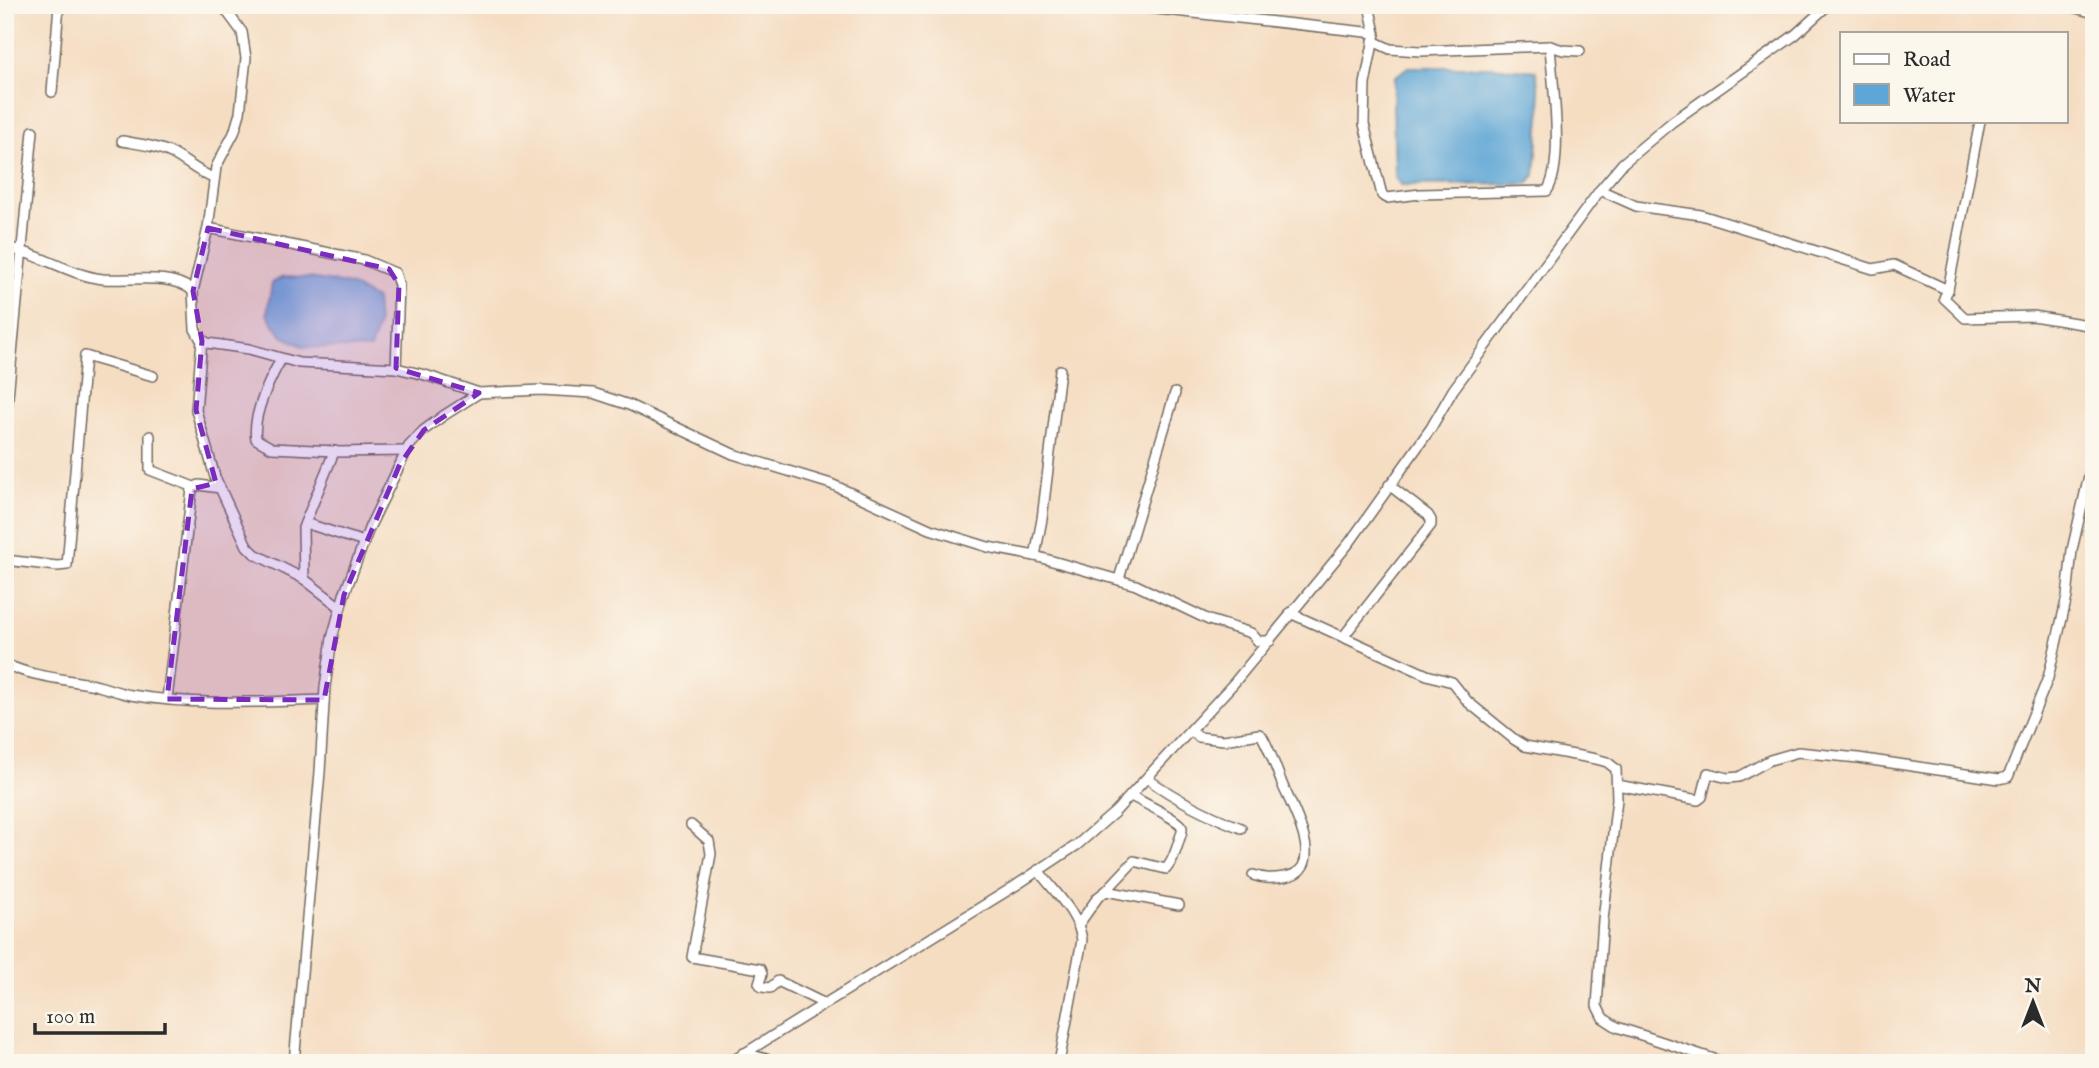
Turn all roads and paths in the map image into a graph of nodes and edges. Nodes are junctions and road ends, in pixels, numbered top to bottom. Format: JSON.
{"nodes":[{"id":1,"x":59,"y":5,"type":"edge"},
{"id":2,"x":222,"y":5,"type":"edge"},
{"id":3,"x":1120,"y":5,"type":"edge"},
{"id":4,"x":1369,"y":5,"type":"edge"},
{"id":5,"x":1828,"y":5,"type":"edge"},
{"id":6,"x":2065,"y":5,"type":"edge"},
{"id":7,"x":2094,"y":13,"type":"edge"},
{"id":8,"x":1374,"y":37,"type":"junction"},
{"id":9,"x":1550,"y":46,"type":"junction"},
{"id":10,"x":1580,"y":51,"type":"dead end"},
{"id":11,"x":52,"y":92,"type":"dead end"},
{"id":12,"x":1980,"y":122,"type":"edge"},
{"id":13,"x":33,"y":131,"type":"dead end"},
{"id":14,"x":122,"y":141,"type":"dead end"},
{"id":15,"x":213,"y":178,"type":"junction"},
{"id":16,"x":1600,"y":190,"type":"junction"},
{"id":17,"x":208,"y":228,"type":"junction"},
{"id":18,"x":5,"y":247,"type":"edge"},
{"id":19,"x":23,"y":251,"type":"junction"},
{"id":20,"x":1948,"y":290,"type":"junction"},
{"id":21,"x":192,"y":291,"type":"junction"},
{"id":22,"x":2094,"y":326,"type":"edge"},
{"id":23,"x":202,"y":340,"type":"junction"},
{"id":24,"x":281,"y":359,"type":"junction"},
{"id":25,"x":396,"y":368,"type":"junction"},
{"id":26,"x":1060,"y":370,"type":"dead end"},
{"id":27,"x":153,"y":376,"type":"dead end"},
{"id":28,"x":1175,"y":393,"type":"dead end"},
{"id":29,"x":479,"y":394,"type":"junction"},
{"id":30,"x":5,"y":429,"type":"edge"},
{"id":31,"x":150,"y":436,"type":"dead end"},
{"id":32,"x":335,"y":451,"type":"junction"},
{"id":33,"x":407,"y":451,"type":"junction"},
{"id":34,"x":2094,"y":454,"type":"edge"},
{"id":35,"x":1389,"y":485,"type":"junction"},
{"id":36,"x":194,"y":487,"type":"junction"},
{"id":37,"x":220,"y":488,"type":"junction"},
{"id":38,"x":305,"y":523,"type":"junction"},
{"id":39,"x":364,"y":542,"type":"junction"},
{"id":40,"x":1035,"y":556,"type":"junction"},
{"id":41,"x":5,"y":560,"type":"edge"},
{"id":42,"x":304,"y":579,"type":"junction"},
{"id":43,"x":1119,"y":579,"type":"junction"},
{"id":44,"x":340,"y":607,"type":"junction"},
{"id":45,"x":1290,"y":612,"type":"junction"},
{"id":46,"x":1343,"y":637,"type":"junction"},
{"id":47,"x":1270,"y":641,"type":"junction"},
{"id":48,"x":5,"y":664,"type":"edge"},
{"id":49,"x":167,"y":699,"type":"junction"},
{"id":50,"x":324,"y":700,"type":"junction"},
{"id":51,"x":1191,"y":731,"type":"junction"},
{"id":52,"x":1148,"y":779,"type":"junction"},
{"id":53,"x":1617,"y":785,"type":"junction"},
{"id":54,"x":1131,"y":796,"type":"junction"},
{"id":55,"x":691,"y":825,"type":"dead end"},
{"id":56,"x":1241,"y":828,"type":"dead end"},
{"id":57,"x":1038,"y":870,"type":"junction"},
{"id":58,"x":1253,"y":875,"type":"dead end"},
{"id":59,"x":1106,"y":891,"type":"junction"},
{"id":60,"x":1179,"y":905,"type":"dead end"},
{"id":61,"x":1079,"y":924,"type":"junction"},
{"id":62,"x":823,"y":1003,"type":"junction"},
{"id":63,"x":744,"y":1053,"type":"junction"},
{"id":64,"x":294,"y":1063,"type":"edge"},
{"id":65,"x":729,"y":1063,"type":"edge"},
{"id":66,"x":781,"y":1063,"type":"edge"},
{"id":67,"x":1059,"y":1063,"type":"edge"},
{"id":68,"x":1726,"y":1063,"type":"edge"}],
"edges":[{"from":1,"to":11,"type":"street"},
{"from":2,"to":15,"type":"street"},
{"from":3,"to":8,"type":"street"},
{"from":4,"to":8,"type":"street"},
{"from":5,"to":16,"type":"street"},
{"from":6,"to":7,"type":"street"},
{"from":8,"to":9,"type":"street"},
{"from":8,"to":9,"type":"street"},
{"from":9,"to":10,"type":"street"},
{"from":12,"to":20,"type":"street"},
{"from":13,"to":19,"type":"street"},
{"from":14,"to":15,"type":"street"},
{"from":15,"to":17,"type":"street"},
{"from":16,"to":20,"type":"street"},
{"from":16,"to":35,"type":"street"},
{"from":17,"to":21,"type":"street"},
{"from":17,"to":25,"type":"street"},
{"from":18,"to":19,"type":"street"},
{"from":19,"to":21,"type":"street"},
{"from":19,"to":30,"type":"street"},
{"from":20,"to":22,"type":"street"},
{"from":21,"to":23,"type":"street"},
{"from":23,"to":24,"type":"street"},
{"from":23,"to":37,"type":"street"},
{"from":24,"to":25,"type":"street"},
{"from":24,"to":32,"type":"street"},
{"from":25,"to":29,"type":"street"},
{"from":26,"to":40,"type":"street"},
{"from":27,"to":41,"type":"street"},
{"from":28,"to":43,"type":"street"},
{"from":29,"to":33,"type":"street"},
{"from":29,"to":40,"type":"street"},
{"from":31,"to":36,"type":"street"},
{"from":32,"to":33,"type":"street"},
{"from":32,"to":38,"type":"street"},
{"from":33,"to":39,"type":"street"},
{"from":34,"to":53,"type":"street"},
{"from":35,"to":45,"type":"street"},
{"from":35,"to":46,"type":"street"},
{"from":36,"to":37,"type":"street"},
{"from":36,"to":49,"type":"street"},
{"from":37,"to":42,"type":"street"},
{"from":38,"to":39,"type":"street"},
{"from":38,"to":42,"type":"street"},
{"from":39,"to":44,"type":"street"},
{"from":40,"to":43,"type":"street"},
{"from":42,"to":44,"type":"street"},
{"from":43,"to":47,"type":"street"},
{"from":44,"to":50,"type":"street"},
{"from":45,"to":46,"type":"street"},
{"from":45,"to":47,"type":"street"},
{"from":46,"to":53,"type":"street"},
{"from":47,"to":51,"type":"street"},
{"from":48,"to":49,"type":"street"},
{"from":49,"to":50,"type":"street"},
{"from":50,"to":64,"type":"street"},
{"from":51,"to":52,"type":"street"},
{"from":51,"to":58,"type":"street"},
{"from":52,"to":54,"type":"street"},
{"from":52,"to":56,"type":"street"},
{"from":53,"to":68,"type":"street"},
{"from":54,"to":57,"type":"street"},
{"from":54,"to":59,"type":"street"},
{"from":55,"to":62,"type":"street"},
{"from":57,"to":61,"type":"street"},
{"from":57,"to":62,"type":"street"},
{"from":59,"to":60,"type":"street"},
{"from":59,"to":61,"type":"street"},
{"from":61,"to":67,"type":"street"},
{"from":62,"to":63,"type":"street"},
{"from":63,"to":65,"type":"street"},
{"from":63,"to":66,"type":"street"}]}
